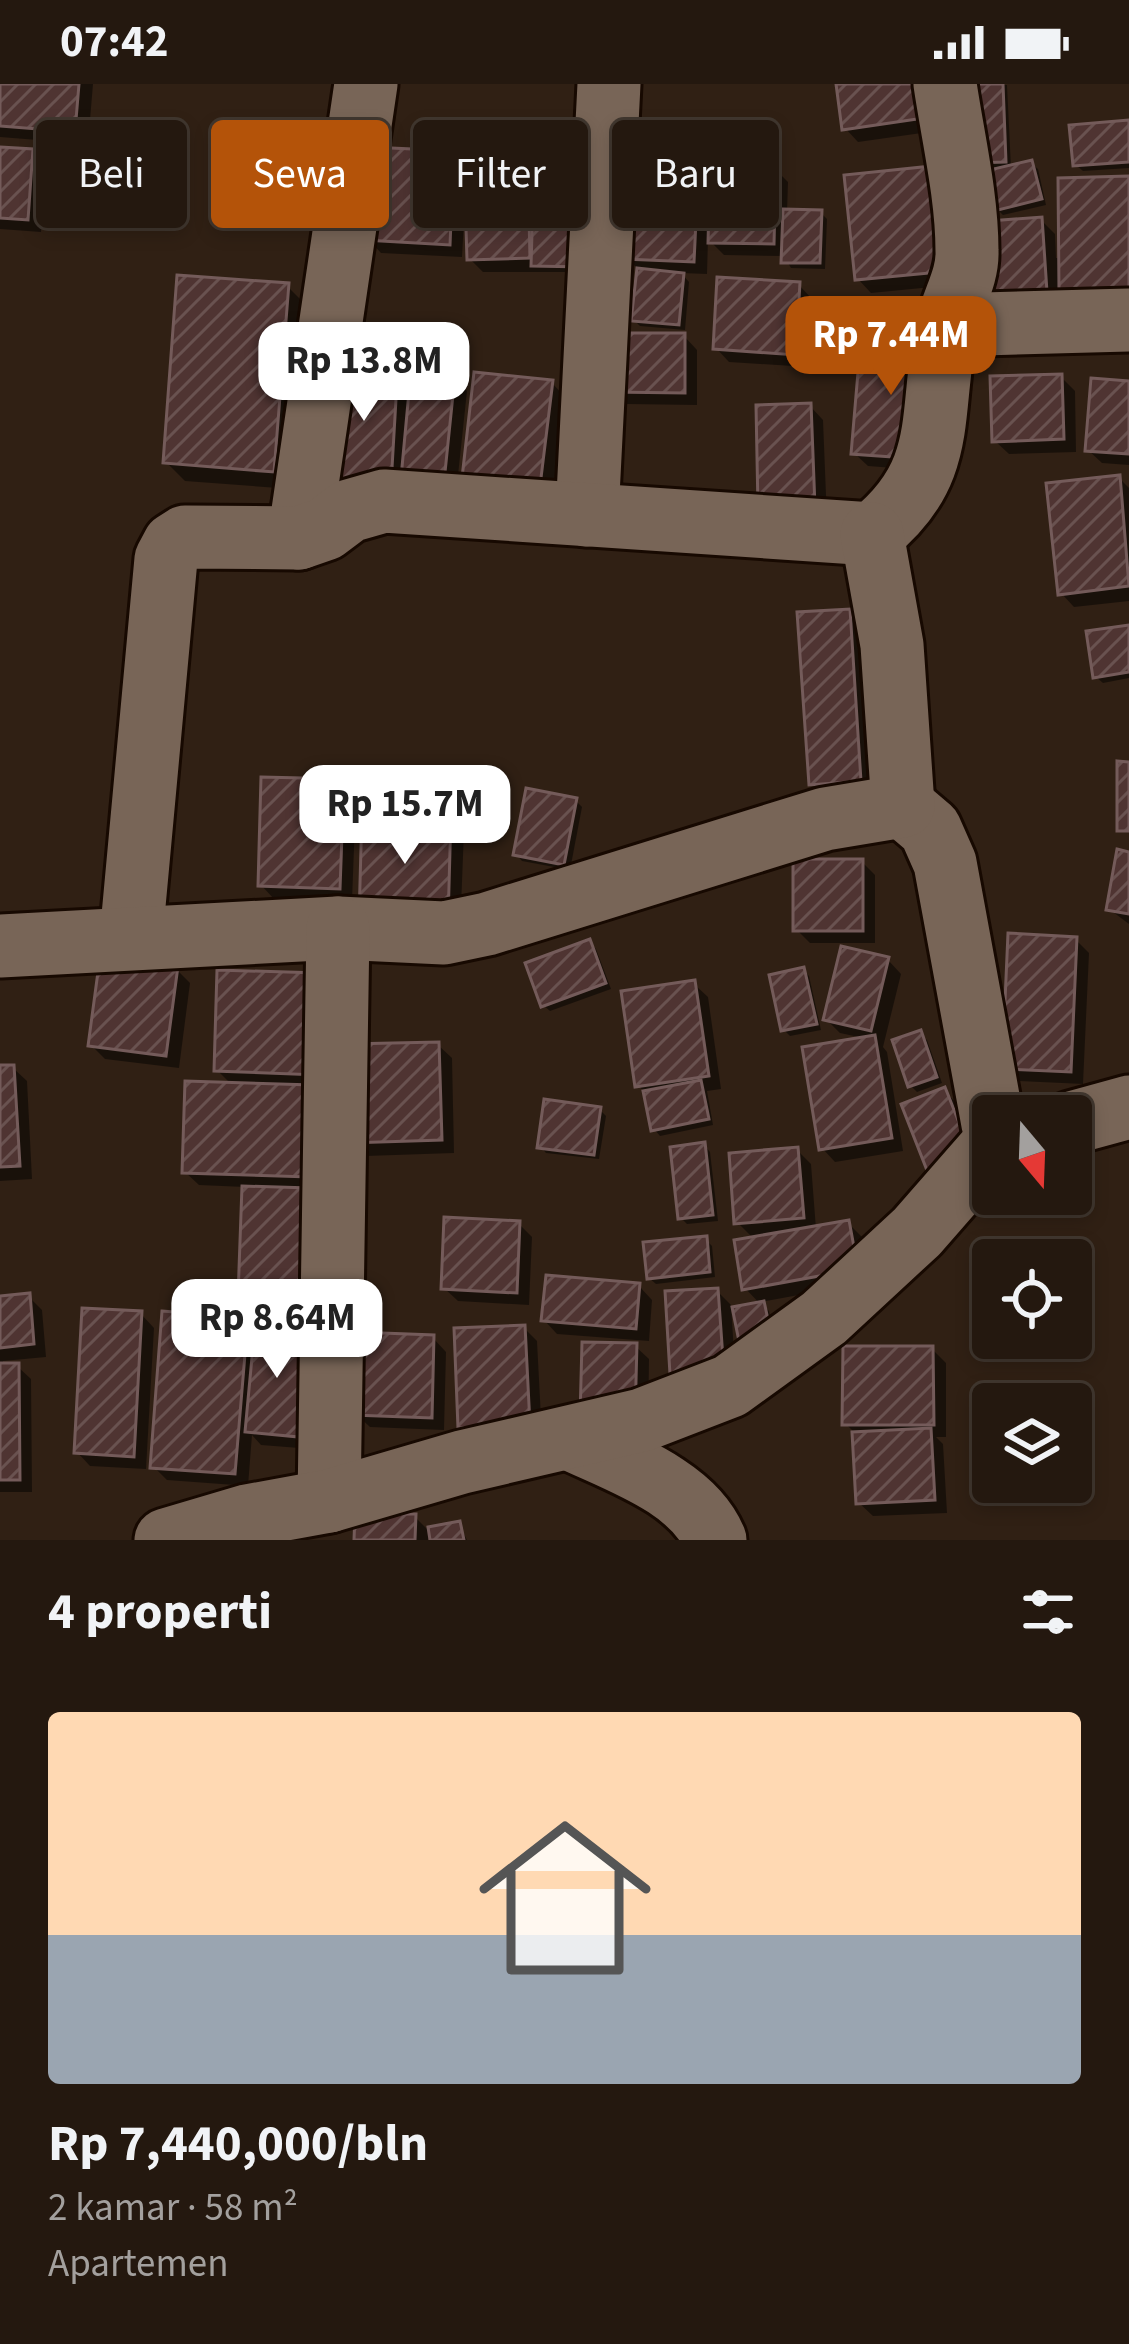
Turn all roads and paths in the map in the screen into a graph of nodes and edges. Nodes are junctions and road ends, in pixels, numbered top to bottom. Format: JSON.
{"nodes":[{"id":1,"x":366,"y":84,"type":"edge"},
{"id":2,"x":609,"y":84,"type":"edge"},
{"id":3,"x":945,"y":84,"type":"edge"},
{"id":4,"x":1129,"y":320,"type":"edge"},
{"id":5,"x":947,"y":325,"type":"junction"},
{"id":6,"x":587,"y":515,"type":"junction"},
{"id":7,"x":872,"y":533,"type":"junction"},
{"id":8,"x":299,"y":538,"type":"junction"},
{"id":9,"x":903,"y":806,"type":"junction"},
{"id":10,"x":338,"y":928,"type":"junction"},
{"id":11,"x":131,"y":938,"type":"junction"},
{"id":12,"x":0,"y":946,"type":"edge"},
{"id":13,"x":988,"y":1095,"type":"edge"},
{"id":14,"x":1129,"y":1107,"type":"edge"},
{"id":15,"x":1092,"y":1117,"type":"edge"},
{"id":16,"x":972,"y":1169,"type":"edge"},
{"id":17,"x":569,"y":1438,"type":"junction"},
{"id":18,"x":329,"y":1501,"type":"junction"},
{"id":19,"x":247,"y":1528,"type":"edge"},
{"id":20,"x":166,"y":1540,"type":"edge"},
{"id":21,"x":715,"y":1540,"type":"edge"}],
"edges":[{"from":1,"to":8,"type":"street"},
{"from":2,"to":6,"type":"street"},
{"from":3,"to":5,"type":"street"},
{"from":4,"to":5,"type":"street"},
{"from":5,"to":7,"type":"street"},
{"from":6,"to":7,"type":"street"},
{"from":6,"to":8,"type":"street"},
{"from":7,"to":9,"type":"street"},
{"from":8,"to":11,"type":"street"},
{"from":9,"to":10,"type":"street"},
{"from":9,"to":13,"type":"street"},
{"from":10,"to":11,"type":"street"},
{"from":10,"to":18,"type":"street"},
{"from":11,"to":12,"type":"street"},
{"from":14,"to":15,"type":"street"},
{"from":16,"to":17,"type":"street"},
{"from":17,"to":18,"type":"street"},
{"from":17,"to":21,"type":"street"},
{"from":18,"to":19,"type":"street"},
{"from":19,"to":20,"type":"street"}]}
